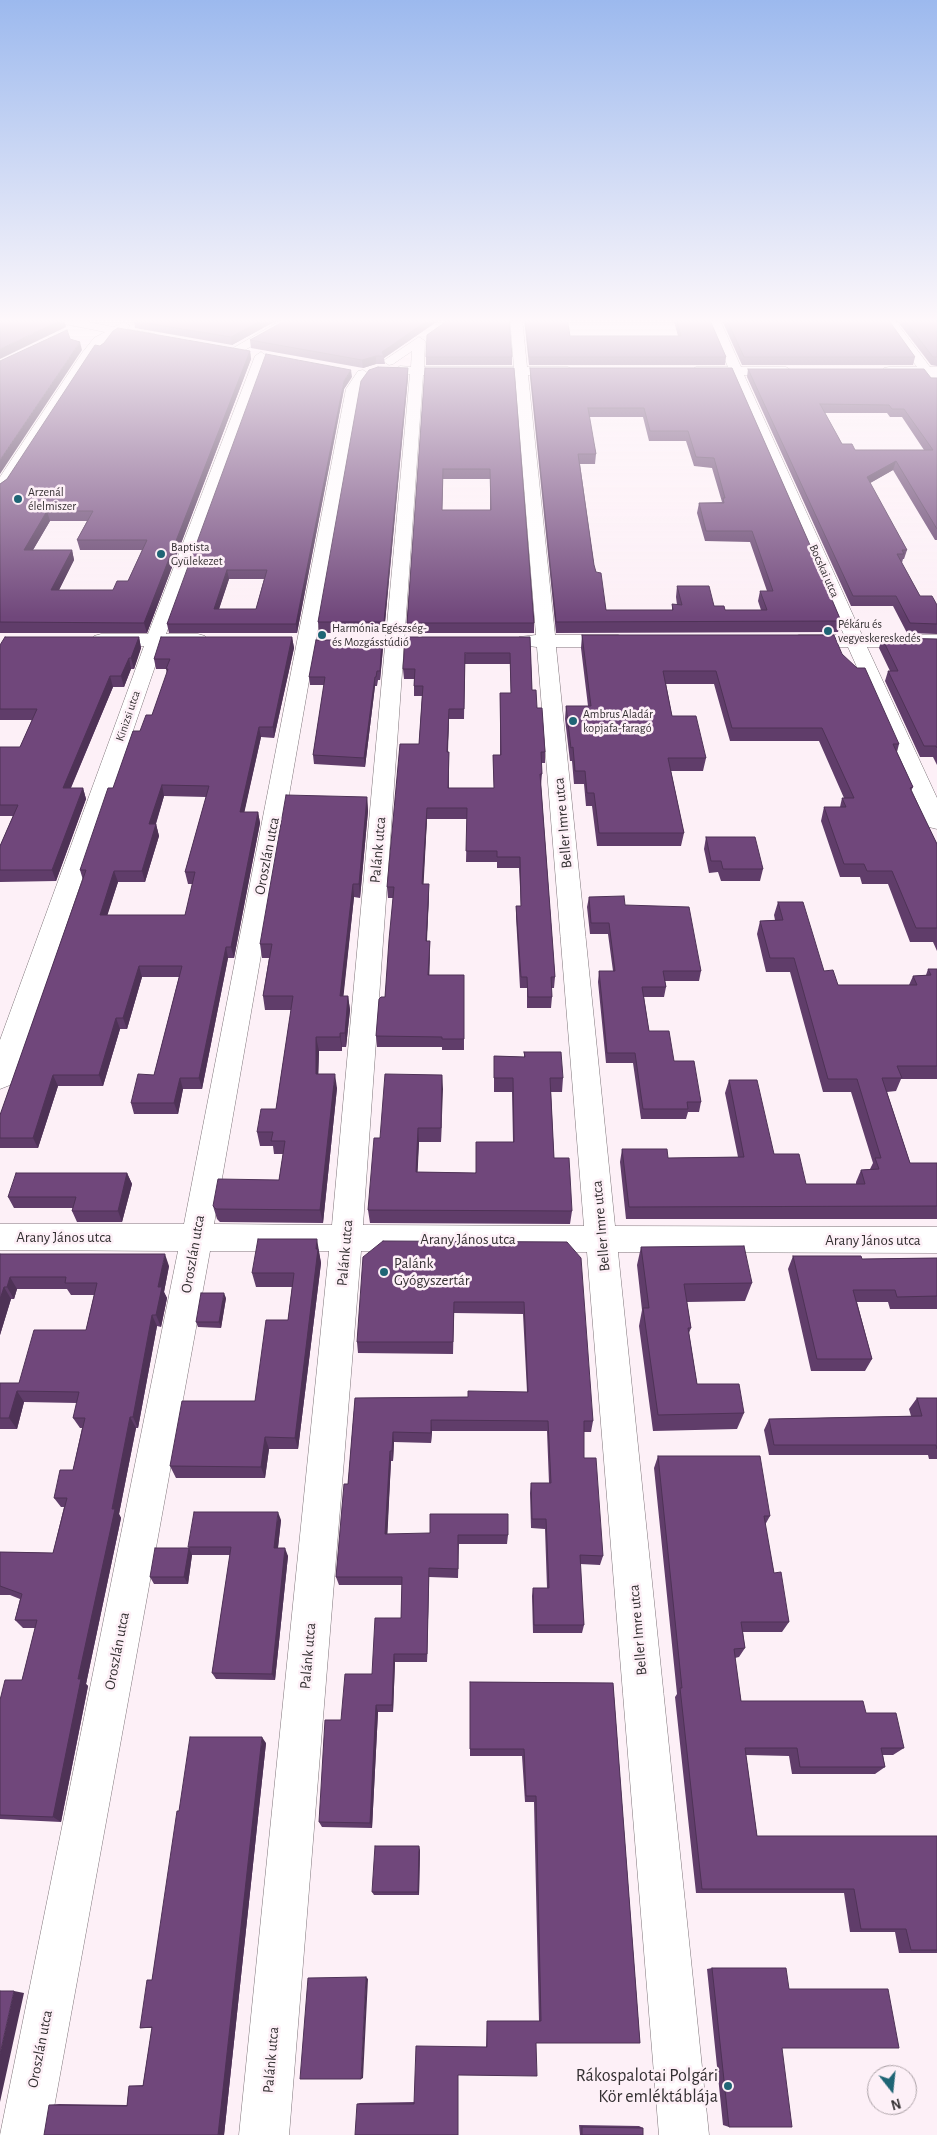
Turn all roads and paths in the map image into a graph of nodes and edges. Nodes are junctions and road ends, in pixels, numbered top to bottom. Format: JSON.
{"nodes":[{"id":1,"x":46,"y":418,"type":"edge"},
{"id":2,"x":241,"y":418,"type":"edge"},
{"id":3,"x":348,"y":418,"type":"edge"},
{"id":4,"x":416,"y":418,"type":"edge"},
{"id":5,"x":524,"y":418,"type":"edge"},
{"id":6,"x":757,"y":418,"type":"edge"},
{"id":7,"x":4,"y":469,"type":"edge"},
{"id":8,"x":87,"y":640,"type":"edge"},
{"id":9,"x":155,"y":640,"type":"junction"},
{"id":10,"x":212,"y":640,"type":"edge"},
{"id":11,"x":374,"y":640,"type":"edge"},
{"id":12,"x":406,"y":640,"type":"junction"},
{"id":13,"x":512,"y":641,"type":"edge"},
{"id":14,"x":546,"y":641,"type":"junction"},
{"id":15,"x":635,"y":641,"type":"edge"},
{"id":16,"x":782,"y":641,"type":"edge"},
{"id":17,"x":855,"y":641,"type":"junction"},
{"id":18,"x":937,"y":641,"type":"edge"},
{"id":19,"x":937,"y":822,"type":"edge"},
{"id":20,"x":0,"y":1078,"type":"edge"},
{"id":21,"x":0,"y":1237,"type":"edge"},
{"id":22,"x":196,"y":1238,"type":"junction"},
{"id":23,"x":346,"y":1238,"type":"junction"},
{"id":24,"x":602,"y":1239,"type":"junction"},
{"id":25,"x":937,"y":1240,"type":"edge"},
{"id":26,"x":24,"y":2135,"type":"edge"},
{"id":27,"x":264,"y":2135,"type":"edge"},
{"id":28,"x":684,"y":2135,"type":"edge"}],
"edges":[{"from":1,"to":7,"type":"street"},
{"from":2,"to":9,"type":"street","name":"Kinizsi utca"},
{"from":3,"to":22,"type":"street","name":"Oroszlán utca"},
{"from":4,"to":12,"type":"street","name":"Palánk utca"},
{"from":5,"to":14,"type":"street","name":"Beller Imre utca"},
{"from":6,"to":17,"type":"street","name":"Bocskai utca"},
{"from":8,"to":9,"type":"street"},
{"from":9,"to":10,"type":"street"},
{"from":9,"to":20,"type":"street","name":"Kinizsi utca"},
{"from":11,"to":12,"type":"street"},
{"from":12,"to":23,"type":"street","name":"Palánk utca"},
{"from":13,"to":14,"type":"street"},
{"from":14,"to":15,"type":"street"},
{"from":14,"to":24,"type":"street","name":"Beller Imre utca"},
{"from":16,"to":17,"type":"street"},
{"from":17,"to":18,"type":"street"},
{"from":17,"to":19,"type":"street","name":"Bocskai utca"},
{"from":21,"to":22,"type":"street","name":"Arany János utca"},
{"from":22,"to":23,"type":"street","name":"Arany János utca"},
{"from":22,"to":26,"type":"street","name":"Oroszlán utca"},
{"from":23,"to":24,"type":"street","name":"Arany János utca"},
{"from":23,"to":27,"type":"street","name":"Palánk utca"},
{"from":24,"to":25,"type":"street","name":"Arany János utca"},
{"from":24,"to":28,"type":"street","name":"Beller Imre utca"}]}
